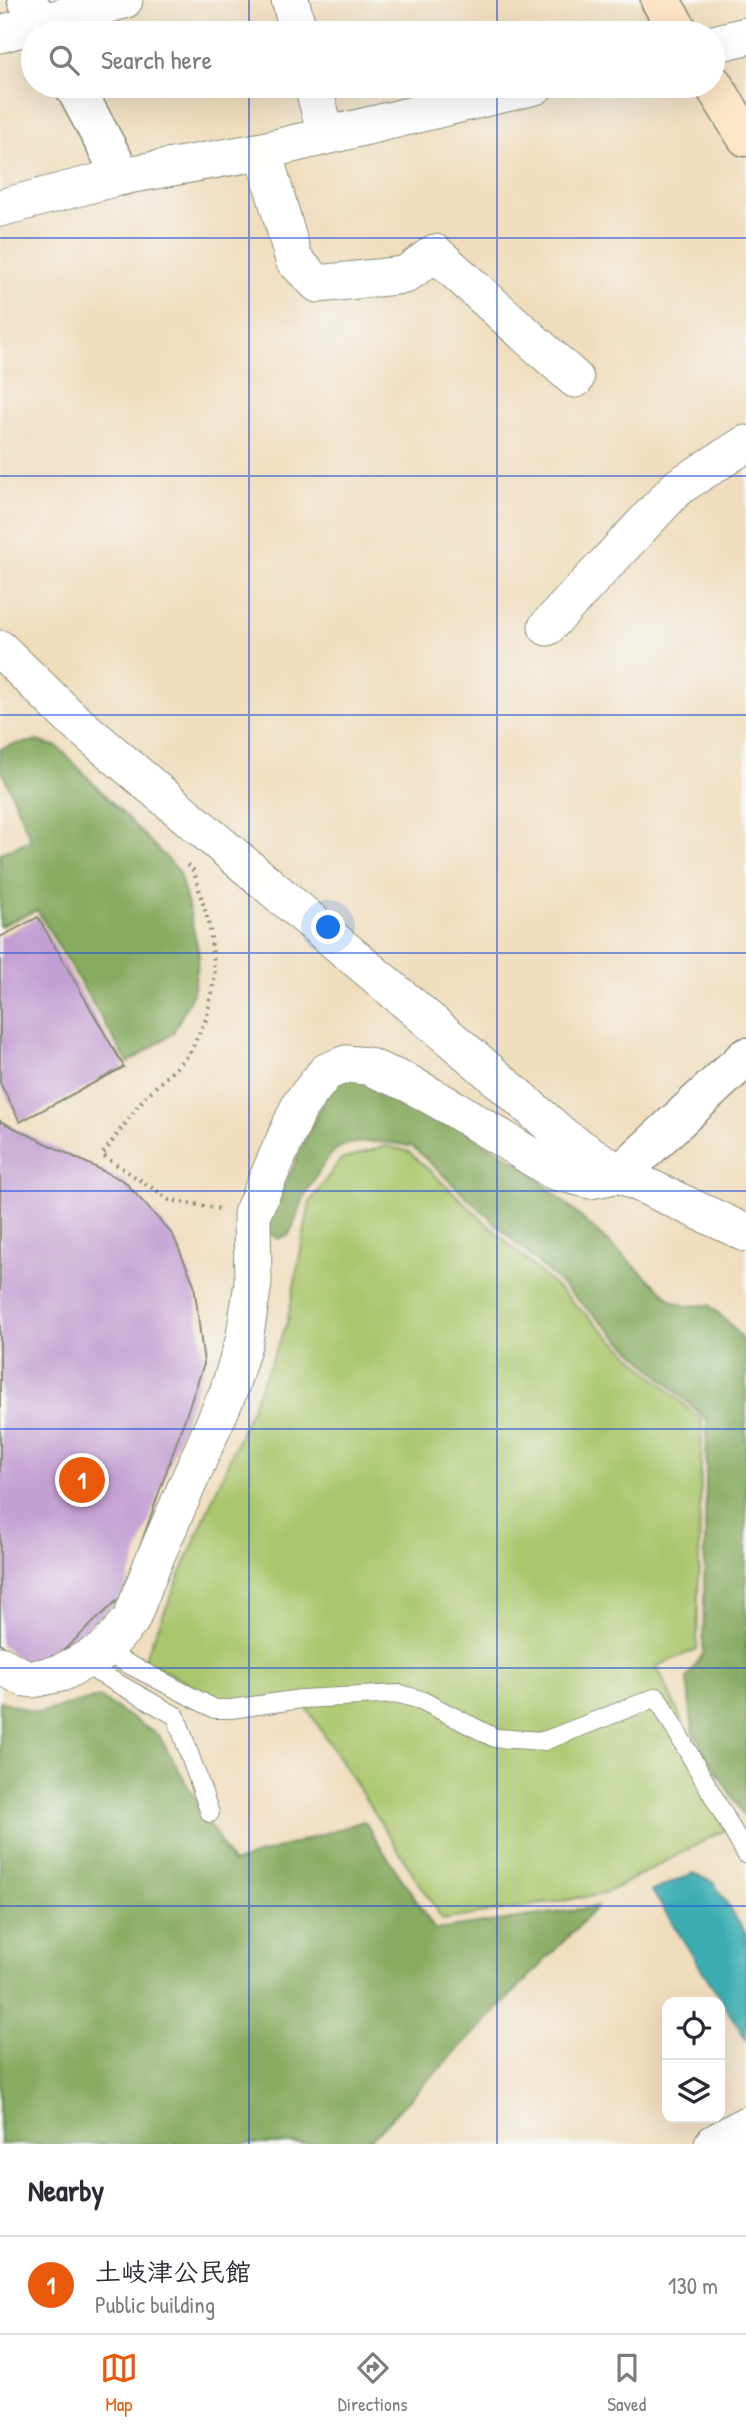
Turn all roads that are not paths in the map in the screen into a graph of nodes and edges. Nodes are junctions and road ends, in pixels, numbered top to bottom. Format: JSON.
{"nodes":[{"id":1,"x":124,"y":0,"type":"edge"},
{"id":2,"x":290,"y":0,"type":"edge"},
{"id":3,"x":660,"y":0,"type":"edge"},
{"id":4,"x":38,"y":19,"type":"edge"},
{"id":5,"x":296,"y":21,"type":"edge"},
{"id":6,"x":673,"y":21,"type":"edge"},
{"id":7,"x":21,"y":26,"type":"edge"},
{"id":8,"x":0,"y":34,"type":"edge"},
{"id":9,"x":746,"y":36,"type":"edge"},
{"id":10,"x":725,"y":41,"type":"edge"},
{"id":11,"x":80,"y":98,"type":"edge"},
{"id":12,"x":316,"y":98,"type":"edge"},
{"id":13,"x":483,"y":98,"type":"edge"},
{"id":14,"x":722,"y":98,"type":"edge"},
{"id":15,"x":326,"y":134,"type":"junction"},
{"id":16,"x":746,"y":137,"type":"edge"},
{"id":17,"x":263,"y":151,"type":"junction"},
{"id":18,"x":122,"y":176,"type":"junction"},
{"id":19,"x":0,"y":208,"type":"edge"},
{"id":20,"x":575,"y":379,"type":"dead end"},
{"id":21,"x":746,"y":444,"type":"edge"},
{"id":22,"x":547,"y":627,"type":"dead end"},
{"id":23,"x":0,"y":649,"type":"edge"},
{"id":24,"x":746,"y":1057,"type":"edge"},
{"id":25,"x":620,"y":1174,"type":"junction"},
{"id":26,"x":746,"y":1233,"type":"edge"},
{"id":27,"x":92,"y":1657,"type":"junction"},
{"id":28,"x":0,"y":1665,"type":"edge"},
{"id":29,"x":210,"y":1813,"type":"dead end"},
{"id":30,"x":746,"y":1854,"type":"edge"},
{"id":31,"x":746,"y":2125,"type":"edge"},
{"id":32,"x":713,"y":2144,"type":"edge"}],
"edges":[{"from":1,"to":4,"type":"street"},
{"from":2,"to":5,"type":"street"},
{"from":3,"to":6,"type":"main road"},
{"from":7,"to":8,"type":"street"},
{"from":9,"to":10,"type":"street"},
{"from":11,"to":18,"type":"street"},
{"from":12,"to":15,"type":"street"},
{"from":13,"to":15,"type":"street"},
{"from":14,"to":16,"type":"main road"},
{"from":15,"to":17,"type":"street"},
{"from":17,"to":18,"type":"street"},
{"from":17,"to":20,"type":"street"},
{"from":18,"to":19,"type":"street"},
{"from":21,"to":22,"type":"street"},
{"from":23,"to":25,"type":"street"},
{"from":24,"to":25,"type":"street"},
{"from":25,"to":26,"type":"street"},
{"from":25,"to":27,"type":"street"},
{"from":27,"to":28,"type":"street"},
{"from":27,"to":29,"type":"lane"},
{"from":27,"to":30,"type":"lane"},
{"from":31,"to":32,"type":"street"}]}
